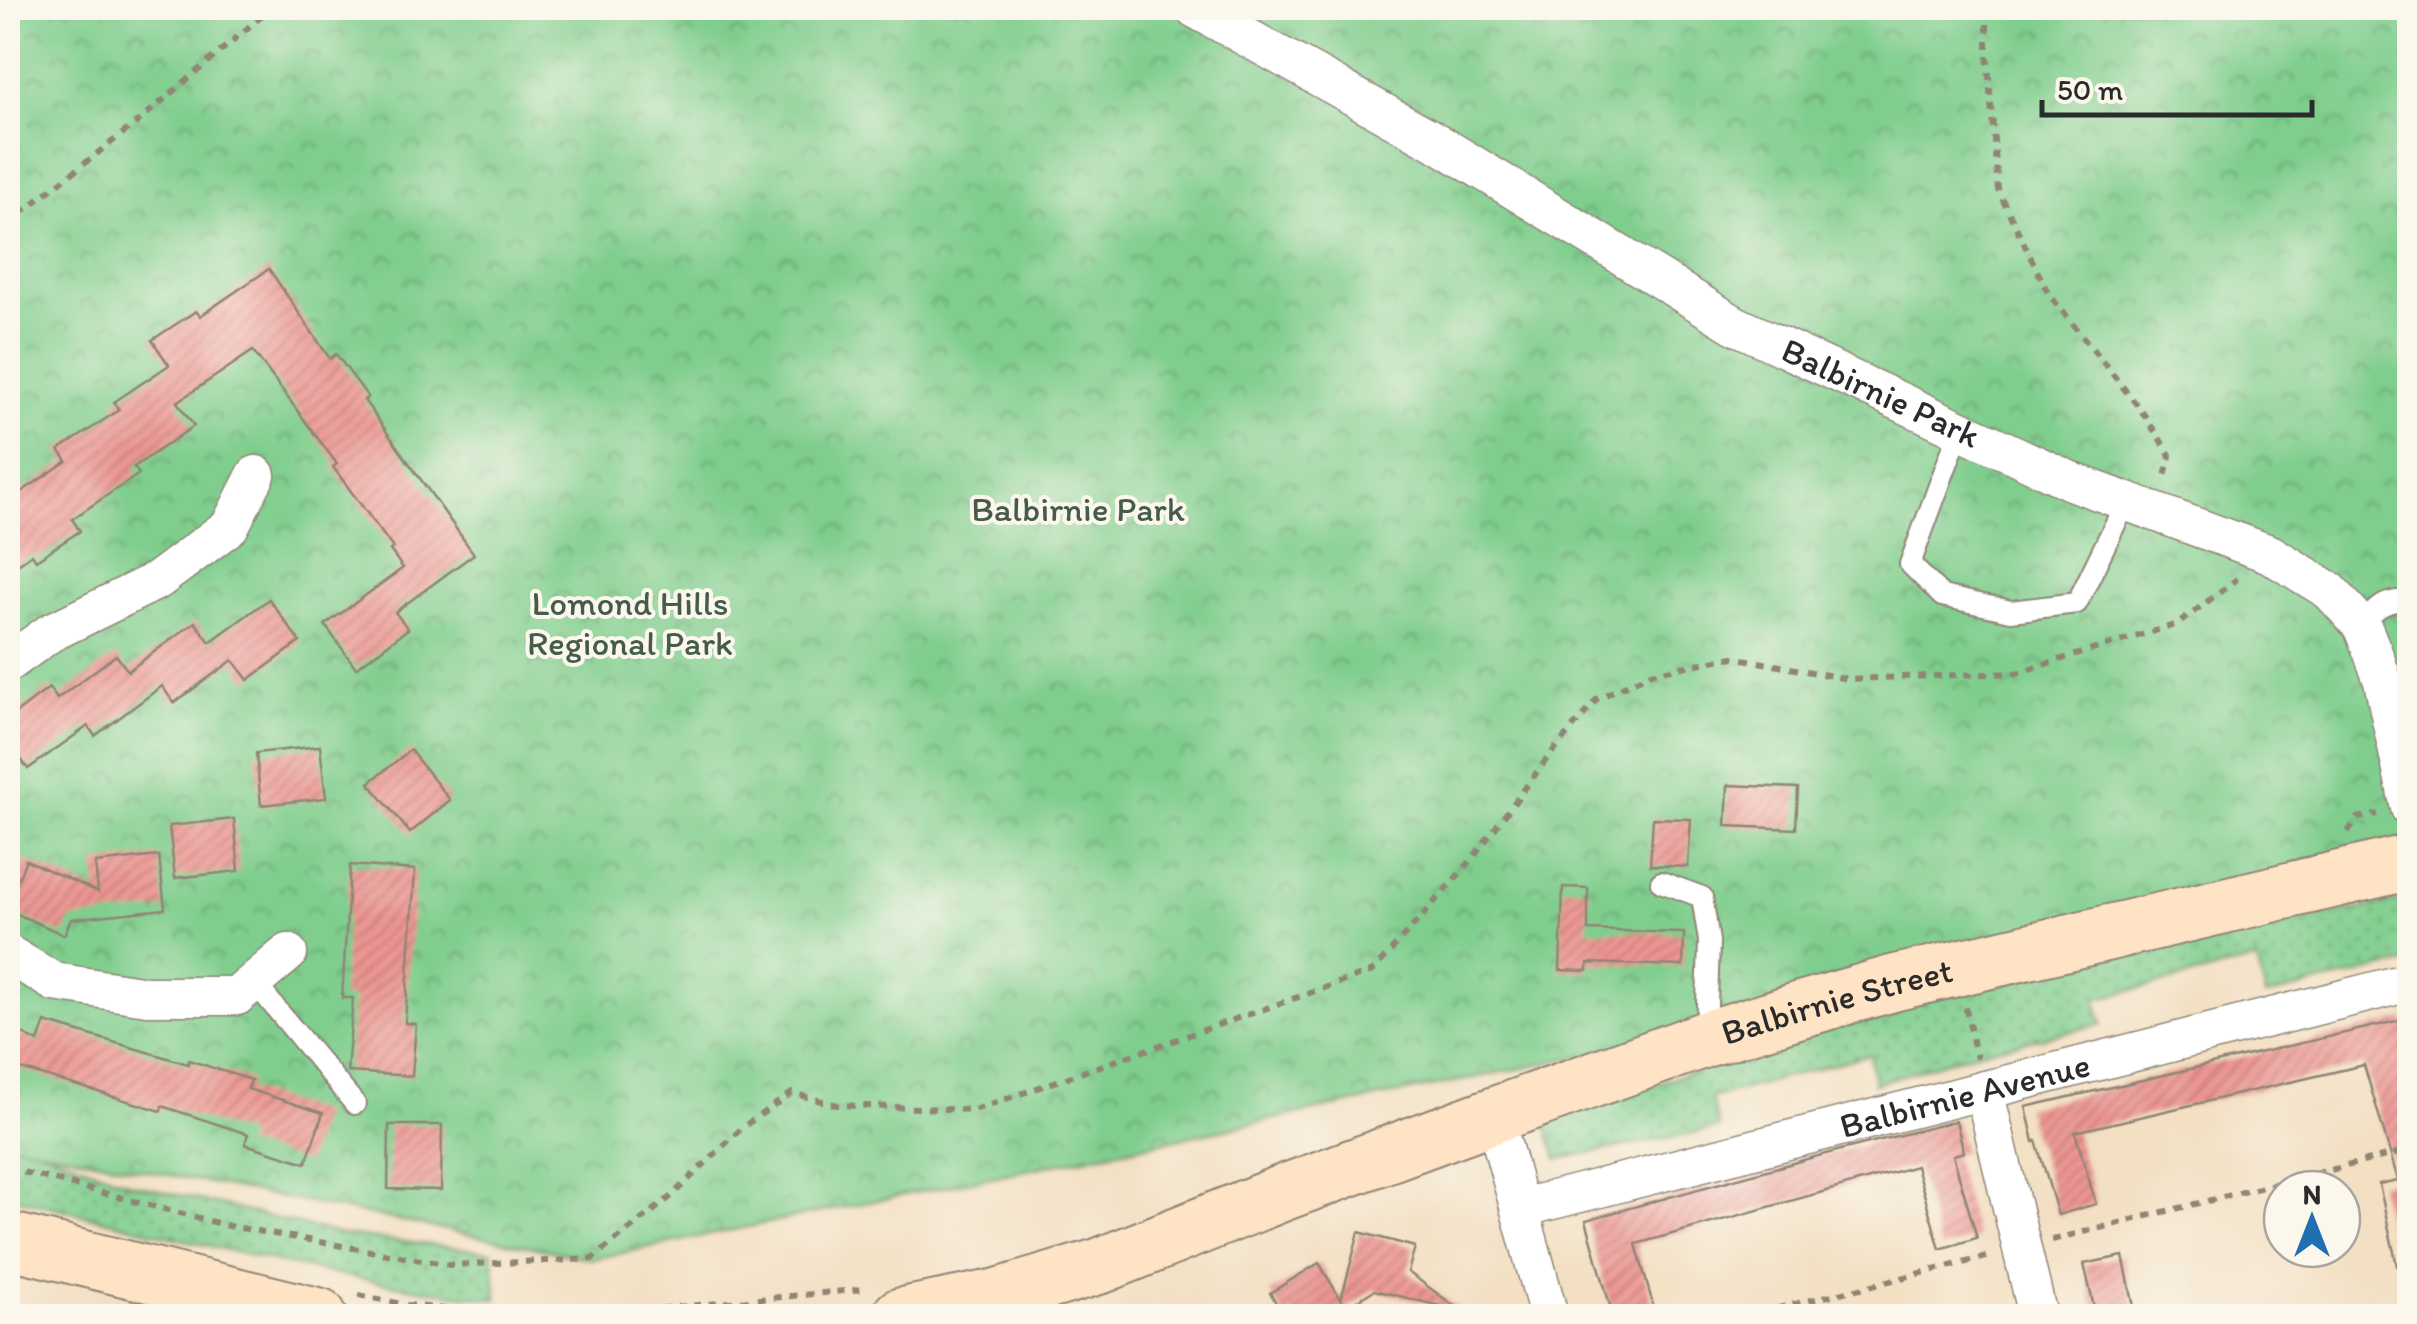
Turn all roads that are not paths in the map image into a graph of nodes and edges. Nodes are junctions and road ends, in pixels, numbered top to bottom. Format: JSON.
{"nodes":[{"id":1,"x":1194,"y":8,"type":"edge"},
{"id":2,"x":1960,"y":430,"type":"junction"},
{"id":3,"x":256,"y":475,"type":"dead end"},
{"id":4,"x":2141,"y":507,"type":"junction"},
{"id":5,"x":2410,"y":600,"type":"edge"},
{"id":6,"x":2362,"y":626,"type":"junction"},
{"id":7,"x":8,"y":664,"type":"edge"},
{"id":8,"x":2410,"y":808,"type":"edge"},
{"id":9,"x":2410,"y":862,"type":"edge"},
{"id":10,"x":1661,"y":882,"type":"dead end"},
{"id":11,"x":288,"y":953,"type":"dead end"},
{"id":12,"x":8,"y":954,"type":"edge"},
{"id":13,"x":254,"y":982,"type":"junction"},
{"id":14,"x":2410,"y":982,"type":"edge"},
{"id":15,"x":1706,"y":1039,"type":"junction"},
{"id":16,"x":1984,"y":1090,"type":"junction"},
{"id":17,"x":355,"y":1104,"type":"dead end"},
{"id":18,"x":1494,"y":1115,"type":"junction"},
{"id":19,"x":1521,"y":1208,"type":"junction"},
{"id":20,"x":8,"y":1240,"type":"edge"},
{"id":21,"x":883,"y":1303,"type":"edge"},
{"id":22,"x":337,"y":1306,"type":"edge"},
{"id":23,"x":1549,"y":1316,"type":"edge"},
{"id":24,"x":2038,"y":1316,"type":"edge"}],
"edges":[{"from":1,"to":2,"type":"street","name":"Balbirnie Park"},
{"from":2,"to":4,"type":"street","name":"Balbirnie Park"},
{"from":2,"to":4,"type":"lane"},
{"from":3,"to":7,"type":"street"},
{"from":4,"to":6,"type":"street","name":"Balbirnie Park"},
{"from":5,"to":6,"type":"lane"},
{"from":6,"to":8,"type":"street","name":"Balbirnie Park"},
{"from":9,"to":15,"type":"main road","name":"Balbirnie Street"},
{"from":10,"to":15,"type":"lane"},
{"from":11,"to":13,"type":"street"},
{"from":12,"to":13,"type":"street"},
{"from":13,"to":17,"type":"lane"},
{"from":14,"to":16,"type":"street","name":"Balbirnie Avenue"},
{"from":15,"to":18,"type":"main road","name":"Balbirnie Street"},
{"from":16,"to":19,"type":"street","name":"Balbirnie Avenue"},
{"from":16,"to":24,"type":"street"},
{"from":18,"to":19,"type":"street"},
{"from":18,"to":21,"type":"main road","name":"Balbirnie Street"},
{"from":19,"to":23,"type":"street"},
{"from":20,"to":22,"type":"main road"}]}
